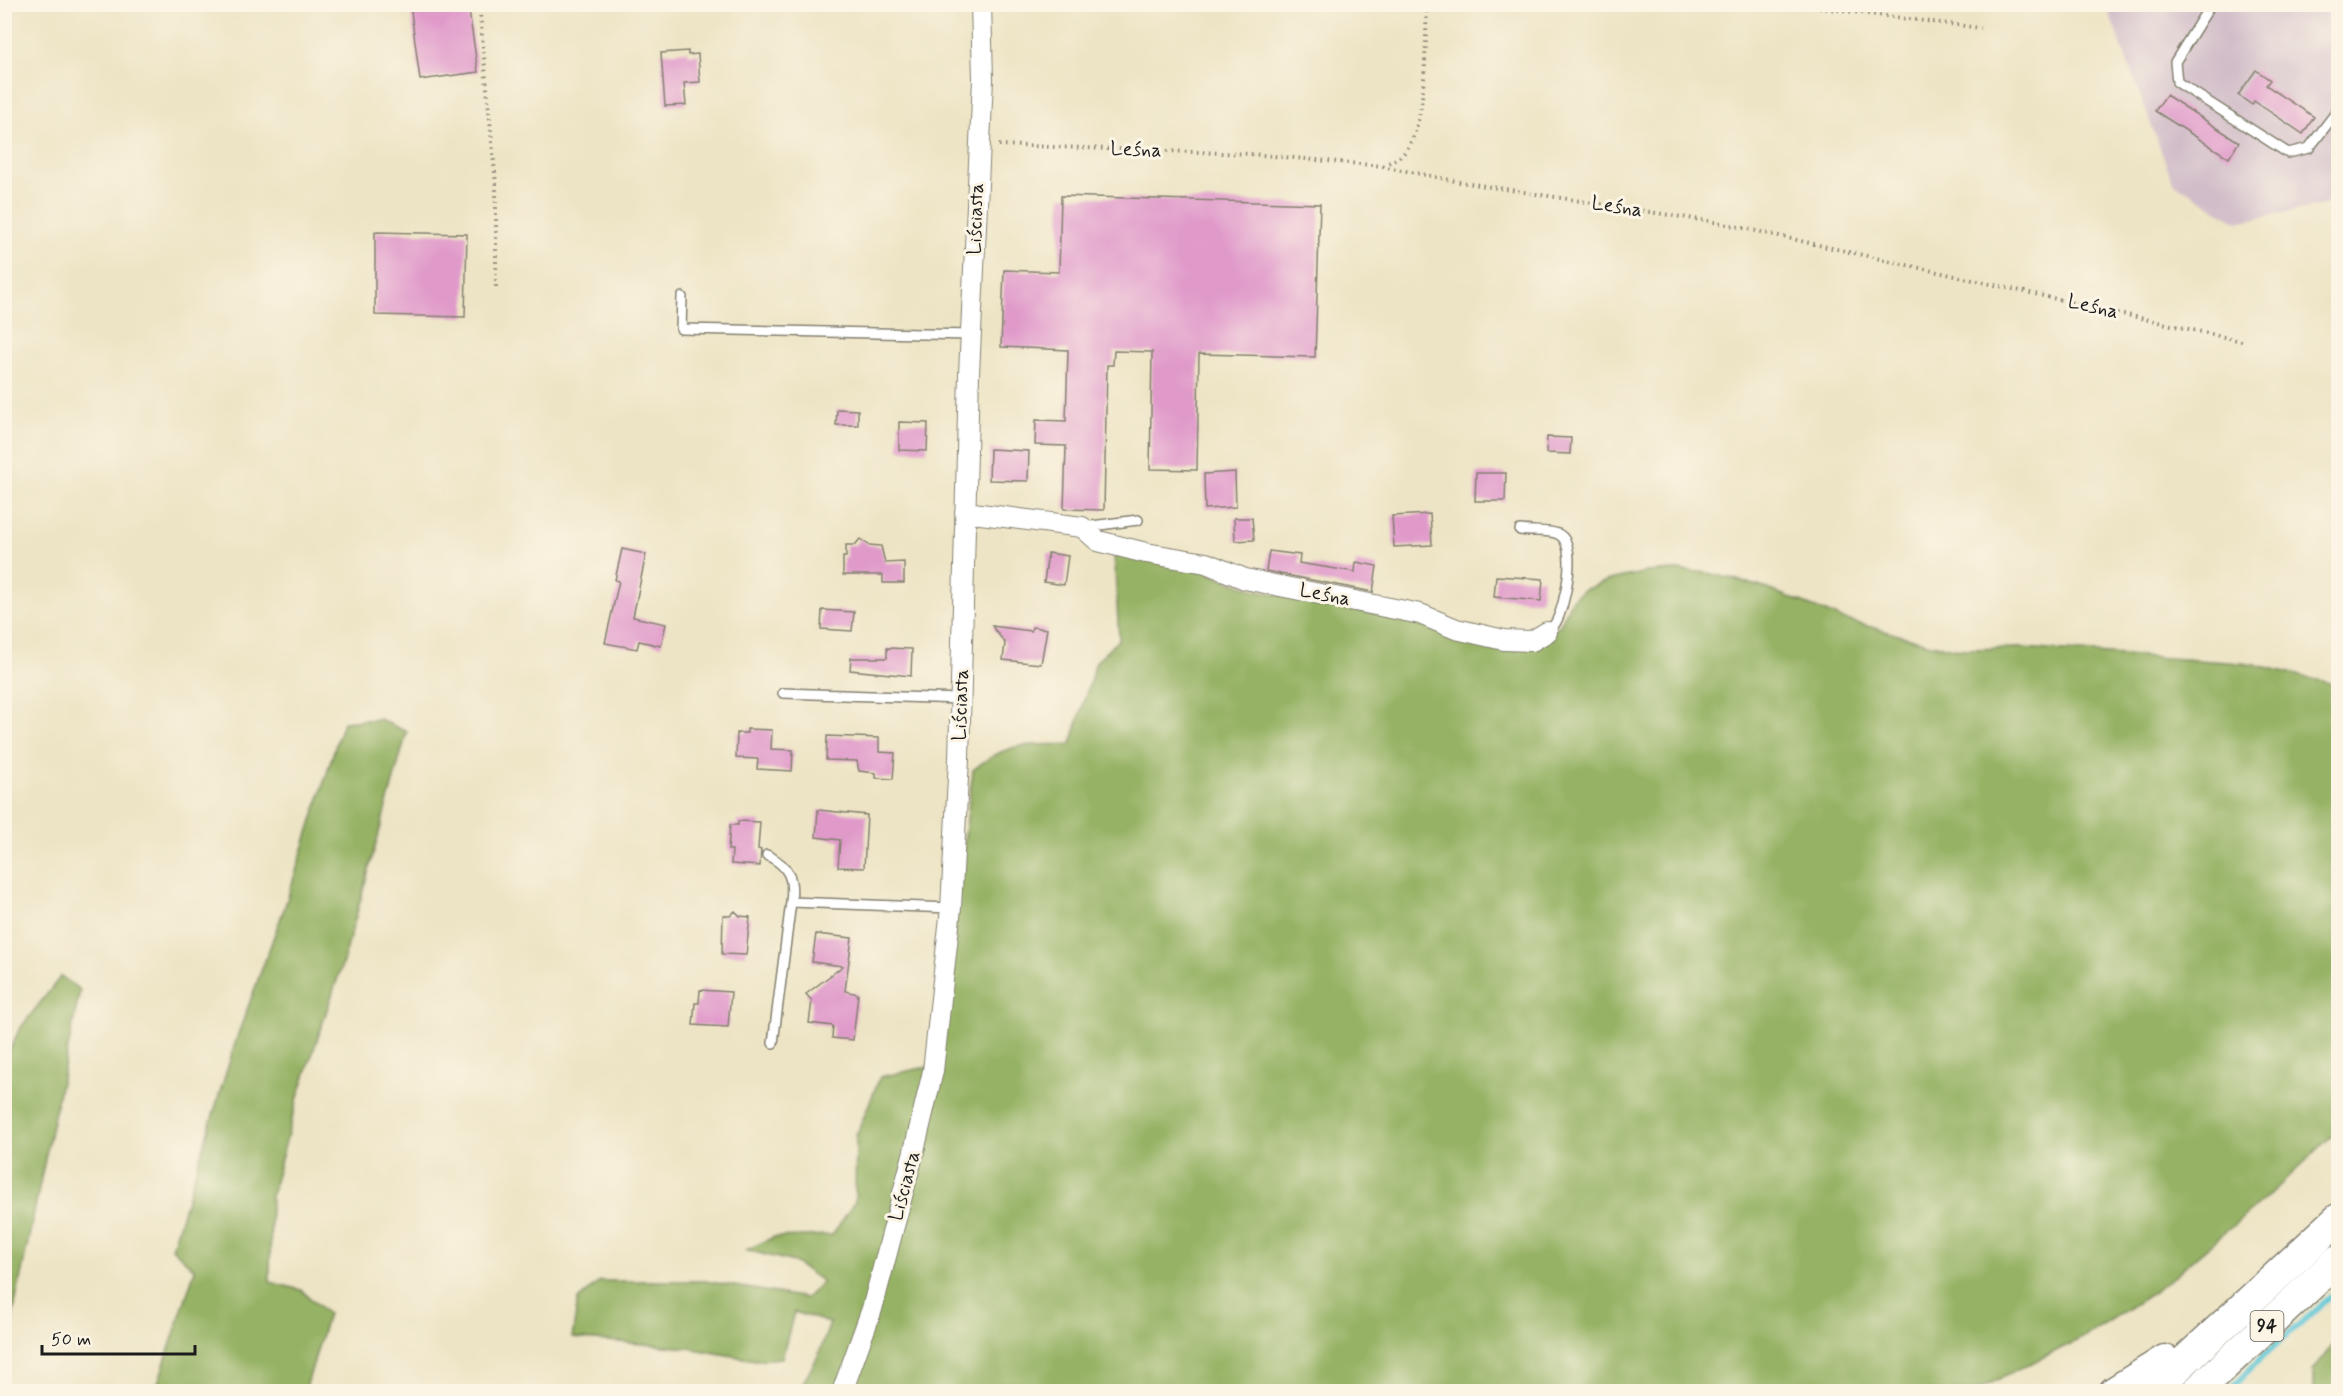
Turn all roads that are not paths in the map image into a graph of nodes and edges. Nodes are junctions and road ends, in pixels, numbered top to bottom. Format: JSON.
{"nodes":[{"id":1,"x":981,"y":4,"type":"edge"},
{"id":2,"x":2211,"y":4,"type":"edge"},
{"id":3,"x":2338,"y":110,"type":"edge"},
{"id":4,"x":682,"y":297,"type":"dead end"},
{"id":5,"x":971,"y":335,"type":"junction"},
{"id":6,"x":965,"y":512,"type":"junction"},
{"id":7,"x":1138,"y":520,"type":"dead end"},
{"id":8,"x":1082,"y":527,"type":"junction"},
{"id":9,"x":1520,"y":530,"type":"dead end"},
{"id":10,"x":1547,"y":632,"type":"joint"},
{"id":11,"x":783,"y":693,"type":"dead end"},
{"id":12,"x":961,"y":699,"type":"junction"},
{"id":13,"x":767,"y":855,"type":"dead end"},
{"id":14,"x":791,"y":902,"type":"junction"},
{"id":15,"x":951,"y":908,"type":"junction"},
{"id":16,"x":773,"y":1043,"type":"dead end"},
{"id":17,"x":2338,"y":1219,"type":"edge"},
{"id":18,"x":2338,"y":1260,"type":"edge"},
{"id":19,"x":2245,"y":1306,"type":"junction"},
{"id":20,"x":842,"y":1392,"type":"edge"},
{"id":21,"x":2114,"y":1392,"type":"edge"},
{"id":22,"x":2151,"y":1392,"type":"edge"},
{"id":23,"x":2196,"y":1392,"type":"edge"}],
"edges":[{"from":1,"to":5,"type":"street","name":"Liściasta"},
{"from":2,"to":3,"type":"lane"},
{"from":4,"to":5,"type":"lane"},
{"from":5,"to":6,"type":"street","name":"Liściasta"},
{"from":6,"to":8,"type":"street","name":"Leśna"},
{"from":6,"to":12,"type":"street","name":"Liściasta"},
{"from":7,"to":8,"type":"lane"},
{"from":8,"to":10,"type":"street","name":"Leśna"},
{"from":9,"to":10,"type":"lane"},
{"from":11,"to":12,"type":"lane"},
{"from":12,"to":15,"type":"street","name":"Liściasta"},
{"from":13,"to":14,"type":"lane"},
{"from":14,"to":15,"type":"lane"},
{"from":14,"to":16,"type":"lane"},
{"from":15,"to":20,"type":"street","name":"Liściasta"},
{"from":17,"to":19,"type":"main road","number":"94"},
{"from":18,"to":23,"type":"main road","number":"94"},
{"from":19,"to":21,"type":"main road"},
{"from":19,"to":22,"type":"main road","number":"94"}]}
